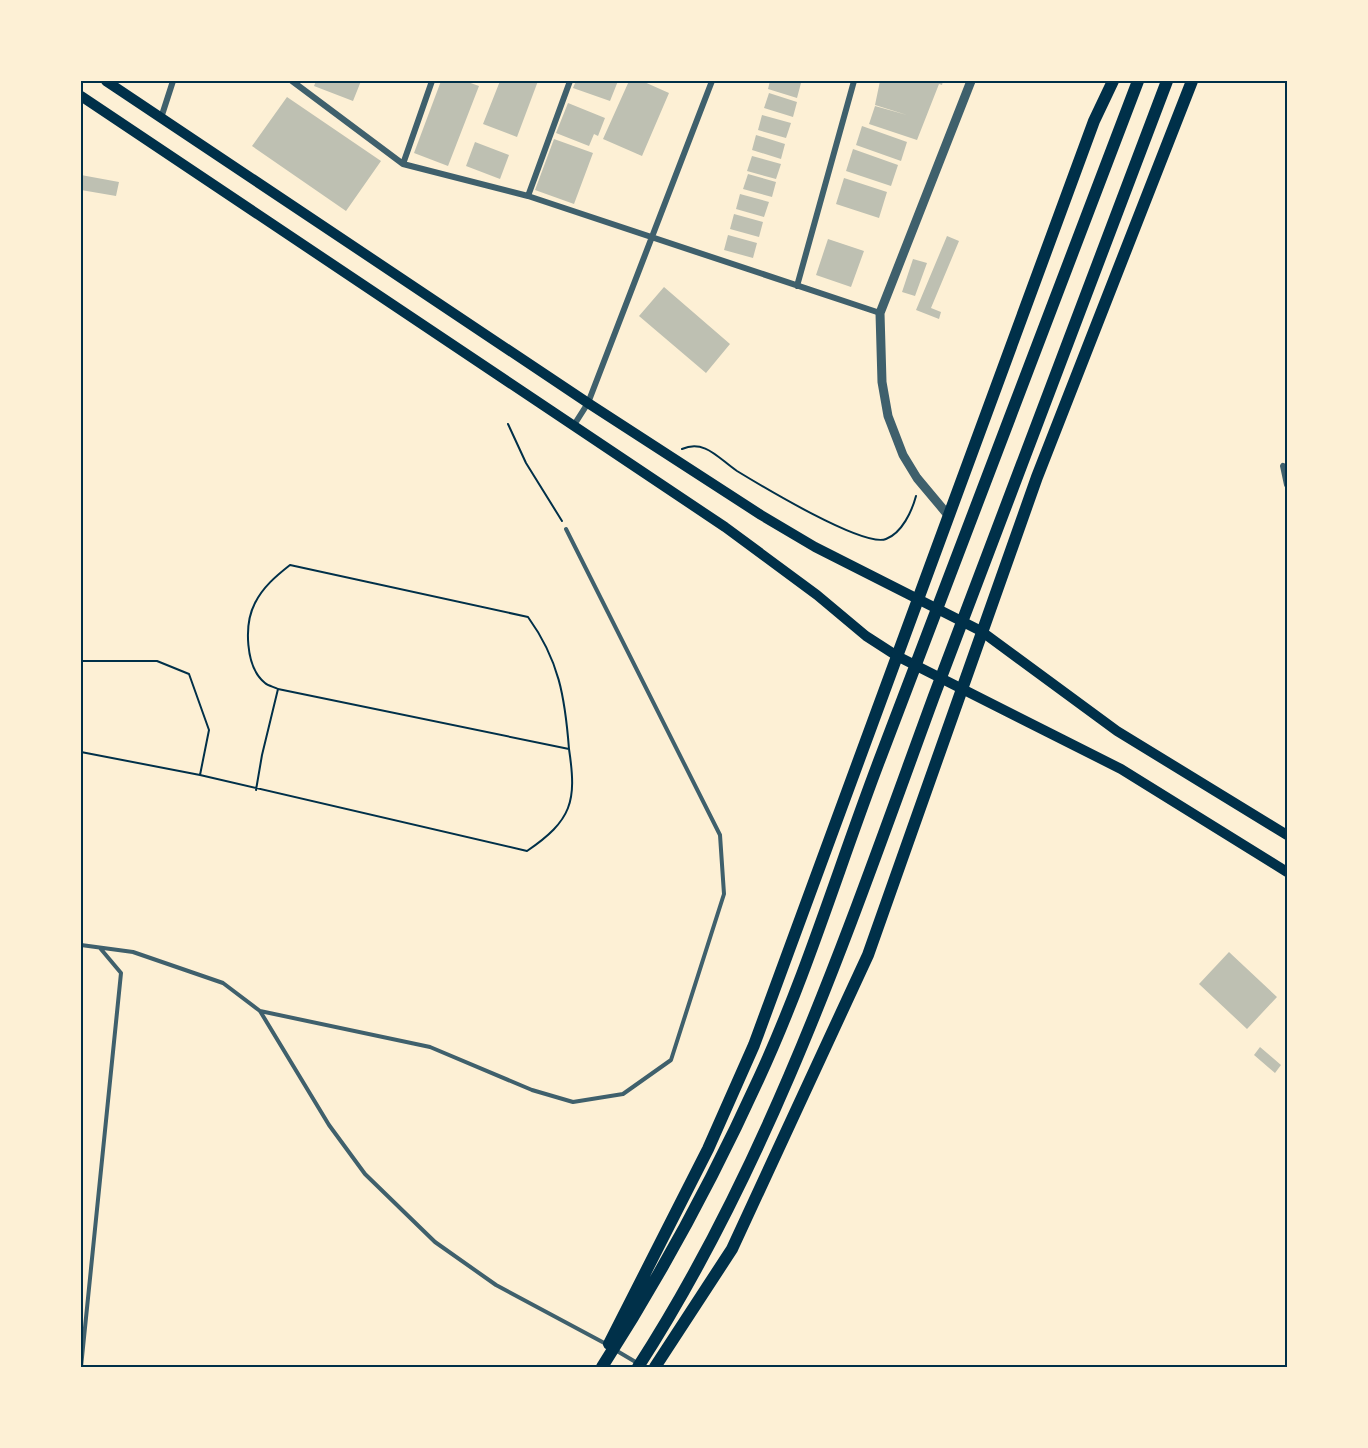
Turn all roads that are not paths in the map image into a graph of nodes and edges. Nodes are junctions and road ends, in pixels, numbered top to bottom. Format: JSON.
{"nodes":[{"id":1,"x":106,"y":81,"type":"edge"},
{"id":2,"x":173,"y":81,"type":"edge"},
{"id":3,"x":292,"y":81,"type":"edge"},
{"id":4,"x":311,"y":81,"type":"edge"},
{"id":5,"x":432,"y":81,"type":"edge"},
{"id":6,"x":570,"y":81,"type":"edge"},
{"id":7,"x":712,"y":81,"type":"edge"},
{"id":8,"x":854,"y":81,"type":"edge"},
{"id":9,"x":971,"y":81,"type":"edge"},
{"id":10,"x":1111,"y":81,"type":"edge"},
{"id":11,"x":1138,"y":81,"type":"edge"},
{"id":12,"x":1167,"y":81,"type":"edge"},
{"id":13,"x":1192,"y":81,"type":"edge"},
{"id":14,"x":308,"y":91,"type":"junction"},
{"id":15,"x":81,"y":96,"type":"edge"},
{"id":16,"x":161,"y":118,"type":"junction"},
{"id":17,"x":403,"y":164,"type":"junction"},
{"id":18,"x":528,"y":196,"type":"junction"},
{"id":19,"x":650,"y":239,"type":"junction"},
{"id":20,"x":797,"y":286,"type":"junction"},
{"id":21,"x":880,"y":313,"type":"junction"},
{"id":22,"x":588,"y":403,"type":"junction"},
{"id":23,"x":574,"y":425,"type":"junction"},
{"id":24,"x":1287,"y":468,"type":"edge"},
{"id":25,"x":1287,"y":485,"type":"edge"},
{"id":26,"x":948,"y":515,"type":"junction"},
{"id":27,"x":566,"y":529,"type":"road end"},
{"id":28,"x":920,"y":598,"type":"junction"},
{"id":29,"x":981,"y":631,"type":"junction"},
{"id":30,"x":897,"y":656,"type":"junction"},
{"id":31,"x":962,"y":690,"type":"junction"},
{"id":32,"x":1287,"y":835,"type":"edge"},
{"id":33,"x":1287,"y":872,"type":"edge"},
{"id":34,"x":81,"y":945,"type":"edge"},
{"id":35,"x":99,"y":947,"type":"junction"},
{"id":36,"x":260,"y":1011,"type":"junction"},
{"id":37,"x":81,"y":1367,"type":"edge"},
{"id":38,"x":600,"y":1367,"type":"edge"},
{"id":39,"x":638,"y":1367,"type":"edge"},
{"id":40,"x":645,"y":1367,"type":"edge"},
{"id":41,"x":655,"y":1367,"type":"edge"}],
"edges":[{"from":1,"to":16,"type":"main road"},
{"from":2,"to":16,"type":"street"},
{"from":3,"to":14,"type":"street"},
{"from":4,"to":14,"type":"street"},
{"from":5,"to":17,"type":"street"},
{"from":6,"to":18,"type":"street"},
{"from":7,"to":19,"type":"street"},
{"from":8,"to":20,"type":"street"},
{"from":9,"to":21,"type":"street"},
{"from":10,"to":26,"type":"highway"},
{"from":11,"to":38,"type":"highway"},
{"from":12,"to":39,"type":"highway"},
{"from":13,"to":29,"type":"highway"},
{"from":14,"to":17,"type":"street"},
{"from":15,"to":23,"type":"main road"},
{"from":16,"to":22,"type":"main road"},
{"from":17,"to":18,"type":"street"},
{"from":18,"to":19,"type":"street"},
{"from":19,"to":20,"type":"street"},
{"from":19,"to":22,"type":"street"},
{"from":20,"to":21,"type":"street"},
{"from":21,"to":26,"type":"street"},
{"from":22,"to":23,"type":"street"},
{"from":22,"to":28,"type":"main road"},
{"from":23,"to":30,"type":"main road"},
{"from":24,"to":25,"type":"street"},
{"from":26,"to":28,"type":"highway"},
{"from":27,"to":36,"type":"lane"},
{"from":28,"to":29,"type":"main road"},
{"from":28,"to":30,"type":"highway"},
{"from":29,"to":31,"type":"highway"},
{"from":29,"to":32,"type":"main road"},
{"from":30,"to":31,"type":"main road"},
{"from":30,"to":38,"type":"highway"},
{"from":31,"to":33,"type":"main road"},
{"from":31,"to":41,"type":"highway"},
{"from":34,"to":35,"type":"lane"},
{"from":35,"to":36,"type":"lane"},
{"from":35,"to":37,"type":"lane"},
{"from":36,"to":40,"type":"lane"}]}
